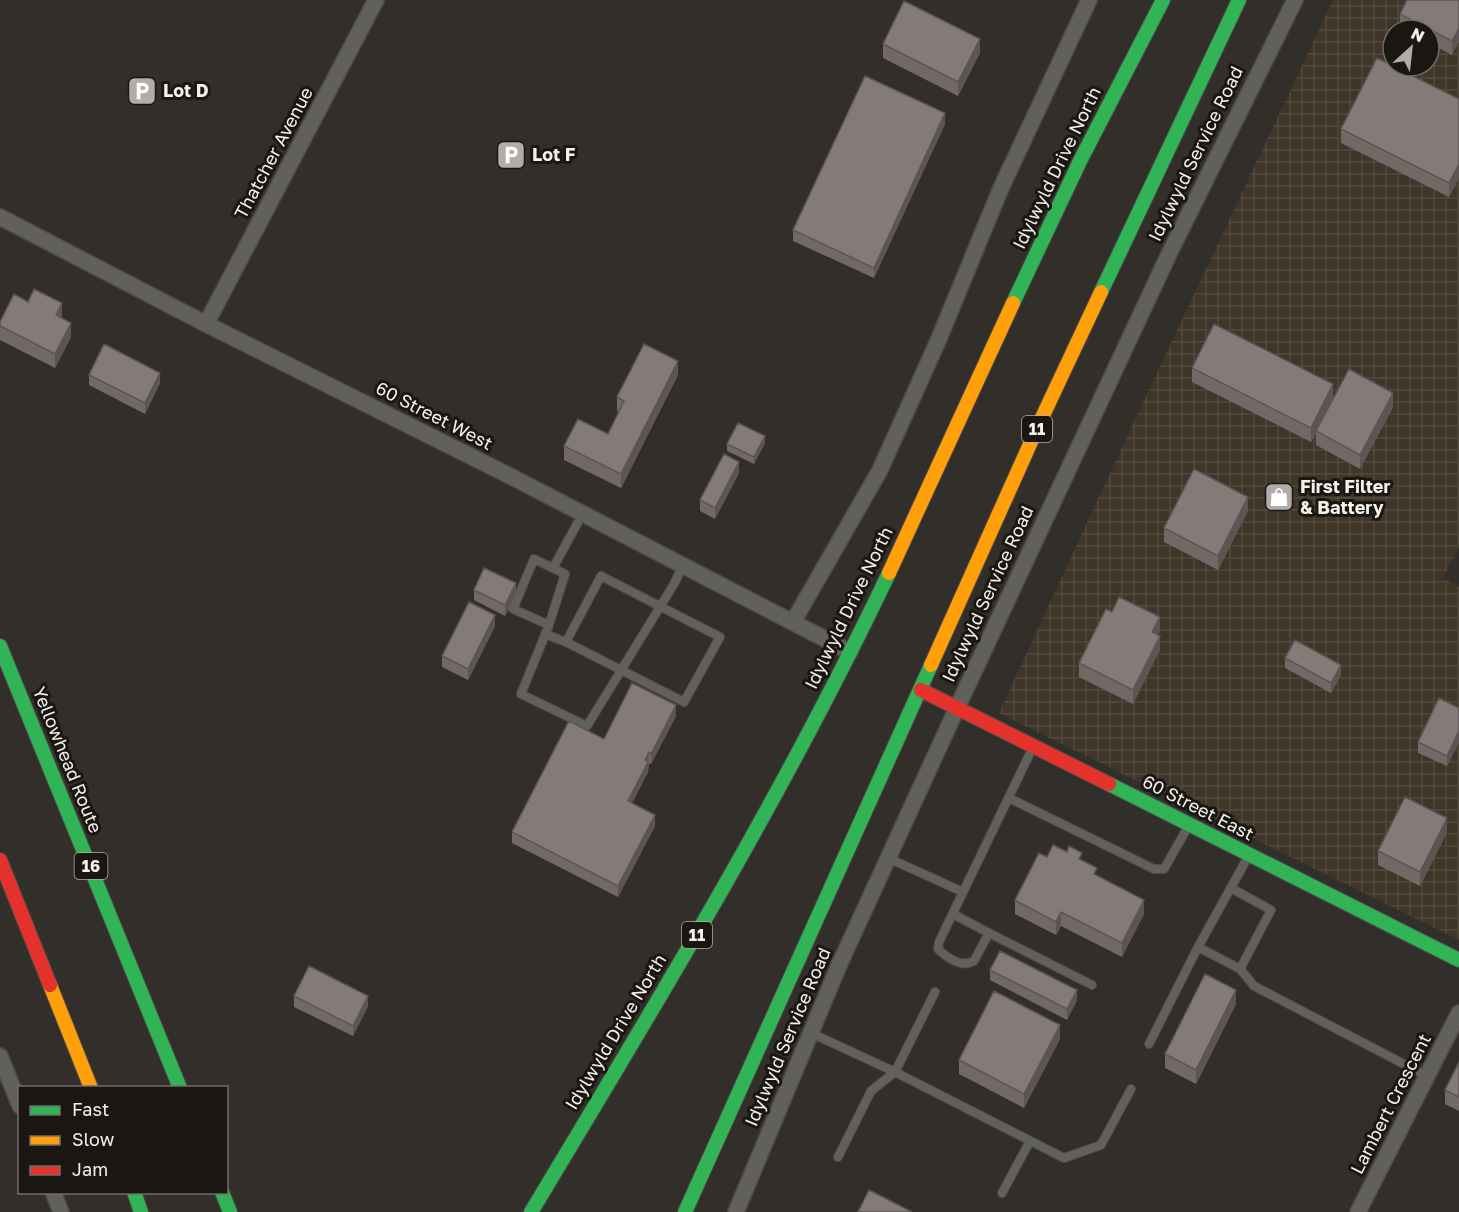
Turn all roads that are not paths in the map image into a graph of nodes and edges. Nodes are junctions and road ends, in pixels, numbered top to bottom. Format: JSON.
{"nodes":[{"id":1,"x":376,"y":0,"type":"edge"},
{"id":2,"x":1089,"y":0,"type":"edge"},
{"id":3,"x":1163,"y":0,"type":"edge"},
{"id":4,"x":1239,"y":0,"type":"edge"},
{"id":5,"x":1294,"y":0,"type":"edge"},
{"id":6,"x":1142,"y":11,"type":"dead end"},
{"id":7,"x":1070,"y":182,"type":"junction"},
{"id":8,"x":0,"y":217,"type":"edge"},
{"id":9,"x":206,"y":324,"type":"junction"},
{"id":10,"x":583,"y":513,"type":"junction"},
{"id":11,"x":683,"y":565,"type":"junction"},
{"id":12,"x":552,"y":568,"type":"junction"},
{"id":13,"x":660,"y":606,"type":"junction"},
{"id":14,"x":793,"y":622,"type":"junction"},
{"id":15,"x":549,"y":625,"type":"junction"},
{"id":16,"x":545,"y":634,"type":"junction"},
{"id":17,"x":566,"y":642,"type":"junction"},
{"id":18,"x":0,"y":646,"type":"edge"},
{"id":19,"x":850,"y":652,"type":"junction"},
{"id":20,"x":621,"y":670,"type":"junction"},
{"id":21,"x":921,"y":690,"type":"junction"},
{"id":22,"x":957,"y":708,"type":"junction"},
{"id":23,"x":1034,"y":746,"type":"junction"},
{"id":24,"x":1008,"y":798,"type":"junction"},
{"id":25,"x":1190,"y":824,"type":"junction"},
{"id":26,"x":1250,"y":854,"type":"junction"},
{"id":27,"x":888,"y":858,"type":"junction"},
{"id":28,"x":0,"y":860,"type":"edge"},
{"id":29,"x":1231,"y":888,"type":"junction"},
{"id":30,"x":963,"y":892,"type":"junction"},
{"id":31,"x":953,"y":914,"type":"junction"},
{"id":32,"x":989,"y":933,"type":"junction"},
{"id":33,"x":1198,"y":947,"type":"junction"},
{"id":34,"x":1459,"y":960,"type":"edge"},
{"id":35,"x":1240,"y":969,"type":"junction"},
{"id":36,"x":1092,"y":985,"type":"dead end"},
{"id":37,"x":935,"y":992,"type":"dead end"},
{"id":38,"x":1459,"y":1013,"type":"edge"},
{"id":39,"x":811,"y":1033,"type":"junction"},
{"id":40,"x":1149,"y":1044,"type":"dead end"},
{"id":41,"x":0,"y":1056,"type":"edge"},
{"id":42,"x":895,"y":1072,"type":"junction"},
{"id":43,"x":1428,"y":1077,"type":"junction"},
{"id":44,"x":90,"y":1086,"type":"edge"},
{"id":45,"x":179,"y":1086,"type":"edge"},
{"id":46,"x":1131,"y":1089,"type":"dead end"},
{"id":47,"x":18,"y":1101,"type":"edge"},
{"id":48,"x":1030,"y":1141,"type":"junction"},
{"id":49,"x":838,"y":1157,"type":"dead end"},
{"id":50,"x":54,"y":1194,"type":"edge"},
{"id":51,"x":135,"y":1194,"type":"edge"},
{"id":52,"x":223,"y":1194,"type":"edge"},
{"id":53,"x":1002,"y":1194,"type":"dead end"},
{"id":54,"x":61,"y":1212,"type":"edge"},
{"id":55,"x":141,"y":1212,"type":"edge"},
{"id":56,"x":230,"y":1212,"type":"edge"},
{"id":57,"x":531,"y":1212,"type":"edge"},
{"id":58,"x":685,"y":1212,"type":"edge"},
{"id":59,"x":735,"y":1212,"type":"edge"},
{"id":60,"x":1358,"y":1212,"type":"edge"}],
"edges":[{"from":1,"to":9,"type":"street","name":"Thatcher Avenue"},
{"from":2,"to":14,"type":"street","name":"Idylwyld Drive North"},
{"from":3,"to":7,"type":"main road","name":"Idylwyld Drive North","number":"11"},
{"from":4,"to":21,"type":"main road","number":"11"},
{"from":5,"to":22,"type":"street","name":"Idylwyld Service Road"},
{"from":6,"to":7,"type":"main road"},
{"from":7,"to":19,"type":"main road","name":"Idylwyld Drive North","number":"11"},
{"from":8,"to":9,"type":"street","name":"60 Street West"},
{"from":9,"to":10,"type":"street","name":"60 Street West"},
{"from":10,"to":11,"type":"street","name":"60 Street West"},
{"from":10,"to":12,"type":"lane"},
{"from":11,"to":13,"type":"lane"},
{"from":11,"to":14,"type":"street","name":"60 Street West"},
{"from":12,"to":15,"type":"lane"},
{"from":12,"to":15,"type":"lane"},
{"from":13,"to":17,"type":"lane"},
{"from":13,"to":20,"type":"lane"},
{"from":13,"to":20,"type":"lane"},
{"from":14,"to":19,"type":"street","name":"60 Street West"},
{"from":15,"to":16,"type":"lane"},
{"from":16,"to":17,"type":"lane"},
{"from":16,"to":20,"type":"lane"},
{"from":17,"to":20,"type":"lane"},
{"from":18,"to":45,"type":"main road","name":"Yellowhead Route","number":"16"},
{"from":19,"to":57,"type":"main road","name":"Idylwyld Drive North","number":"11"},
{"from":21,"to":22,"type":"main road","name":"60 Street East"},
{"from":21,"to":58,"type":"main road","number":"11"},
{"from":22,"to":23,"type":"main road","name":"60 Street East"},
{"from":22,"to":27,"type":"street","name":"Idylwyld Service Road"},
{"from":23,"to":24,"type":"lane"},
{"from":23,"to":25,"type":"main road","name":"60 Street East"},
{"from":24,"to":25,"type":"lane"},
{"from":24,"to":30,"type":"lane"},
{"from":25,"to":26,"type":"main road","name":"60 Street East"},
{"from":26,"to":29,"type":"lane"},
{"from":26,"to":34,"type":"main road","name":"60 Street East"},
{"from":27,"to":30,"type":"lane"},
{"from":27,"to":39,"type":"street","name":"Idylwyld Service Road"},
{"from":28,"to":44,"type":"main road"},
{"from":29,"to":33,"type":"lane"},
{"from":29,"to":35,"type":"lane"},
{"from":30,"to":31,"type":"lane"},
{"from":31,"to":32,"type":"lane"},
{"from":31,"to":32,"type":"lane"},
{"from":32,"to":36,"type":"lane"},
{"from":33,"to":35,"type":"lane"},
{"from":33,"to":40,"type":"lane"},
{"from":35,"to":43,"type":"lane"},
{"from":37,"to":42,"type":"lane"},
{"from":38,"to":43,"type":"street","name":"Lambert Crescent"},
{"from":39,"to":42,"type":"lane"},
{"from":39,"to":59,"type":"street","name":"Idylwyld Service Road"},
{"from":41,"to":47,"type":"street"},
{"from":42,"to":48,"type":"lane"},
{"from":42,"to":49,"type":"lane"},
{"from":43,"to":60,"type":"street","name":"Lambert Crescent"},
{"from":46,"to":48,"type":"lane"},
{"from":48,"to":53,"type":"lane"},
{"from":50,"to":54,"type":"street"},
{"from":51,"to":55,"type":"main road"},
{"from":52,"to":56,"type":"main road"}]}
